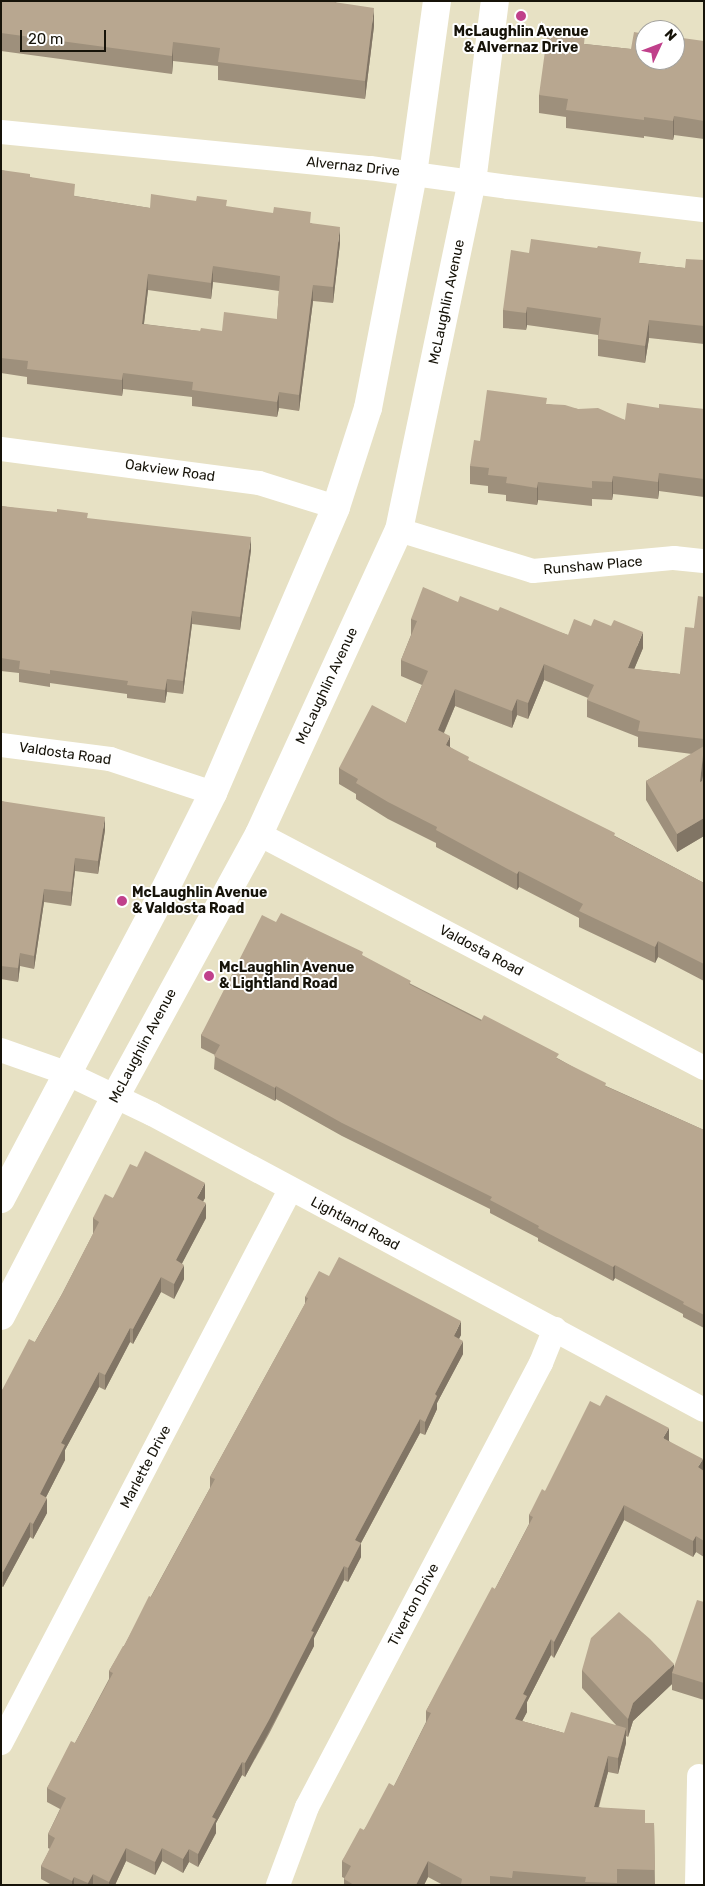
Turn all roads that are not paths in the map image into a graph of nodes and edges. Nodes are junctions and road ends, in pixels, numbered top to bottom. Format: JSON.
{"nodes":[{"id":1,"x":436,"y":1,"type":"edge"},
{"id":2,"x":495,"y":1,"type":"edge"},
{"id":3,"x":1,"y":132,"type":"edge"},
{"id":4,"x":413,"y":174,"type":"junction"},
{"id":5,"x":472,"y":182,"type":"junction"},
{"id":6,"x":704,"y":210,"type":"edge"},
{"id":7,"x":1,"y":449,"type":"edge"},
{"id":8,"x":336,"y":507,"type":"junction"},
{"id":9,"x":399,"y":530,"type":"junction"},
{"id":10,"x":704,"y":561,"type":"edge"},
{"id":11,"x":1,"y":746,"type":"edge"},
{"id":12,"x":213,"y":793,"type":"junction"},
{"id":13,"x":259,"y":834,"type":"junction"},
{"id":14,"x":1,"y":1050,"type":"edge"},
{"id":15,"x":704,"y":1068,"type":"edge"},
{"id":16,"x":66,"y":1073,"type":"junction"},
{"id":17,"x":115,"y":1098,"type":"junction"},
{"id":18,"x":290,"y":1190,"type":"junction"},
{"id":19,"x":1,"y":1199,"type":"edge"},
{"id":20,"x":1,"y":1316,"type":"edge"},
{"id":21,"x":556,"y":1329,"type":"junction"},
{"id":22,"x":704,"y":1410,"type":"edge"},
{"id":23,"x":1,"y":1743,"type":"edge"},
{"id":24,"x":699,"y":1776,"type":"dead end"},
{"id":25,"x":278,"y":1885,"type":"edge"},
{"id":26,"x":697,"y":1885,"type":"edge"}],
"edges":[{"from":1,"to":4,"type":"main road"},
{"from":2,"to":5,"type":"main road","name":"McLaughlin Avenue"},
{"from":3,"to":4,"type":"street","name":"Alvernaz Drive"},
{"from":4,"to":5,"type":"street","name":"Alvernaz Drive"},
{"from":4,"to":8,"type":"main road"},
{"from":5,"to":6,"type":"street","name":"Alvernaz Drive"},
{"from":5,"to":9,"type":"main road","name":"McLaughlin Avenue"},
{"from":7,"to":8,"type":"street","name":"Oakview Road"},
{"from":8,"to":12,"type":"main road"},
{"from":9,"to":10,"type":"street","name":"Runshaw Place"},
{"from":9,"to":13,"type":"main road","name":"McLaughlin Avenue"},
{"from":11,"to":12,"type":"street","name":"Valdosta Road"},
{"from":12,"to":16,"type":"main road"},
{"from":13,"to":15,"type":"street","name":"Valdosta Road"},
{"from":13,"to":17,"type":"main road","name":"McLaughlin Avenue"},
{"from":14,"to":16,"type":"street","name":"Lightland Road"},
{"from":16,"to":17,"type":"street","name":"Lightland Road"},
{"from":16,"to":19,"type":"main road"},
{"from":17,"to":18,"type":"street","name":"Lightland Road"},
{"from":17,"to":20,"type":"main road","name":"McLaughlin Avenue"},
{"from":18,"to":21,"type":"street","name":"Lightland Road"},
{"from":18,"to":23,"type":"street","name":"Marlette Drive"},
{"from":21,"to":22,"type":"street","name":"Lightland Road"},
{"from":21,"to":25,"type":"street","name":"Tiverton Drive"},
{"from":24,"to":26,"type":"street"}]}
